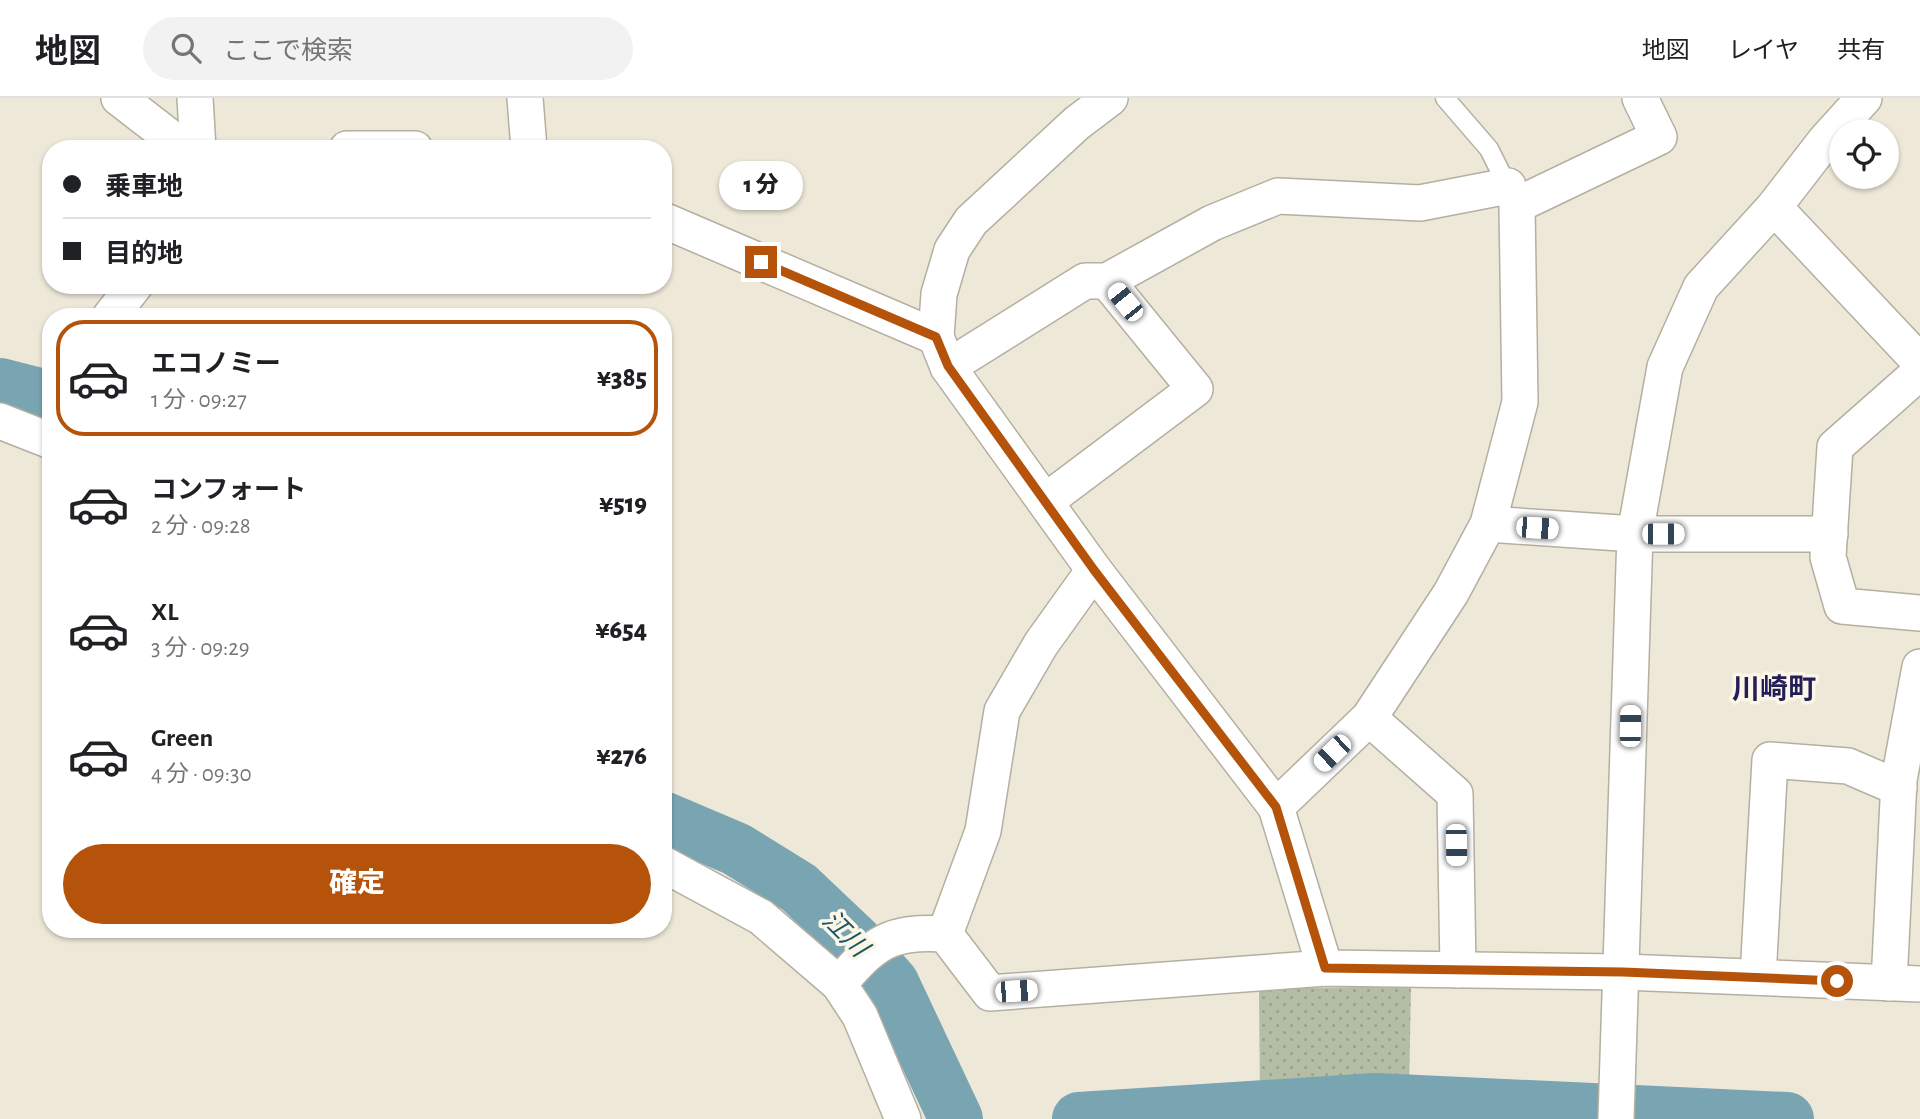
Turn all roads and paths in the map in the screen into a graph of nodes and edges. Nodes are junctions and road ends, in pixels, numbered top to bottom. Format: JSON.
{"nodes":[{"id":1,"x":119,"y":98,"type":"edge"},
{"id":2,"x":195,"y":98,"type":"edge"},
{"id":3,"x":524,"y":98,"type":"edge"},
{"id":4,"x":1110,"y":98,"type":"edge"},
{"id":5,"x":1445,"y":98,"type":"edge"},
{"id":6,"x":1640,"y":98,"type":"edge"},
{"id":7,"x":1864,"y":98,"type":"edge"},
{"id":8,"x":173,"y":140,"type":"edge"},
{"id":9,"x":197,"y":140,"type":"edge"},
{"id":10,"x":528,"y":140,"type":"edge"},
{"id":11,"x":1512,"y":196,"type":"junction"},
{"id":12,"x":1774,"y":207,"type":"junction"},
{"id":13,"x":672,"y":224,"type":"edge"},
{"id":14,"x":1107,"y":281,"type":"junction"},
{"id":15,"x":128,"y":294,"type":"edge"},
{"id":16,"x":117,"y":308,"type":"edge"},
{"id":17,"x":942,"y":352,"type":"junction"},
{"id":18,"x":1920,"y":362,"type":"edge"},
{"id":19,"x":1920,"y":372,"type":"edge"},
{"id":20,"x":0,"y":421,"type":"edge"},
{"id":21,"x":42,"y":437,"type":"edge"},
{"id":22,"x":1046,"y":501,"type":"junction"},
{"id":23,"x":1488,"y":524,"type":"junction"},
{"id":24,"x":1635,"y":534,"type":"junction"},
{"id":25,"x":1830,"y":534,"type":"junction"},
{"id":26,"x":1094,"y":570,"type":"junction"},
{"id":27,"x":1920,"y":613,"type":"edge"},
{"id":28,"x":1920,"y":667,"type":"edge"},
{"id":29,"x":1369,"y":718,"type":"junction"},
{"id":30,"x":1899,"y":788,"type":"junction"},
{"id":31,"x":1276,"y":807,"type":"junction"},
{"id":32,"x":672,"y":869,"type":"edge"},
{"id":33,"x":945,"y":934,"type":"junction"},
{"id":34,"x":1325,"y":968,"type":"junction"},
{"id":35,"x":1458,"y":970,"type":"junction"},
{"id":36,"x":1623,"y":972,"type":"junction"},
{"id":37,"x":1758,"y":978,"type":"junction"},
{"id":38,"x":842,"y":981,"type":"junction"},
{"id":39,"x":1905,"y":983,"type":"edge"},
{"id":40,"x":903,"y":1119,"type":"edge"},
{"id":41,"x":1616,"y":1119,"type":"edge"}],
"edges":[{"from":1,"to":8,"type":"street"},
{"from":2,"to":9,"type":"street"},
{"from":3,"to":10,"type":"street"},
{"from":4,"to":17,"type":"street"},
{"from":5,"to":11,"type":"lane"},
{"from":6,"to":11,"type":"street"},
{"from":7,"to":12,"type":"street"},
{"from":11,"to":14,"type":"street"},
{"from":11,"to":23,"type":"street"},
{"from":12,"to":18,"type":"street"},
{"from":12,"to":24,"type":"street"},
{"from":13,"to":17,"type":"street"},
{"from":14,"to":17,"type":"street"},
{"from":14,"to":22,"type":"street"},
{"from":15,"to":16,"type":"street"},
{"from":17,"to":22,"type":"street"},
{"from":19,"to":25,"type":"street"},
{"from":20,"to":21,"type":"street"},
{"from":22,"to":26,"type":"street"},
{"from":23,"to":24,"type":"street"},
{"from":23,"to":29,"type":"street"},
{"from":24,"to":25,"type":"street"},
{"from":24,"to":36,"type":"street"},
{"from":25,"to":27,"type":"street"},
{"from":26,"to":31,"type":"street"},
{"from":26,"to":33,"type":"street"},
{"from":28,"to":30,"type":"street"},
{"from":29,"to":31,"type":"street"},
{"from":29,"to":35,"type":"street"},
{"from":30,"to":37,"type":"street"},
{"from":30,"to":39,"type":"street"},
{"from":31,"to":34,"type":"street"},
{"from":32,"to":38,"type":"street"},
{"from":33,"to":34,"type":"street"},
{"from":33,"to":38,"type":"street"},
{"from":34,"to":35,"type":"street"},
{"from":35,"to":36,"type":"street"},
{"from":36,"to":37,"type":"street"},
{"from":36,"to":41,"type":"street"},
{"from":37,"to":39,"type":"street"},
{"from":38,"to":40,"type":"street"}]}
